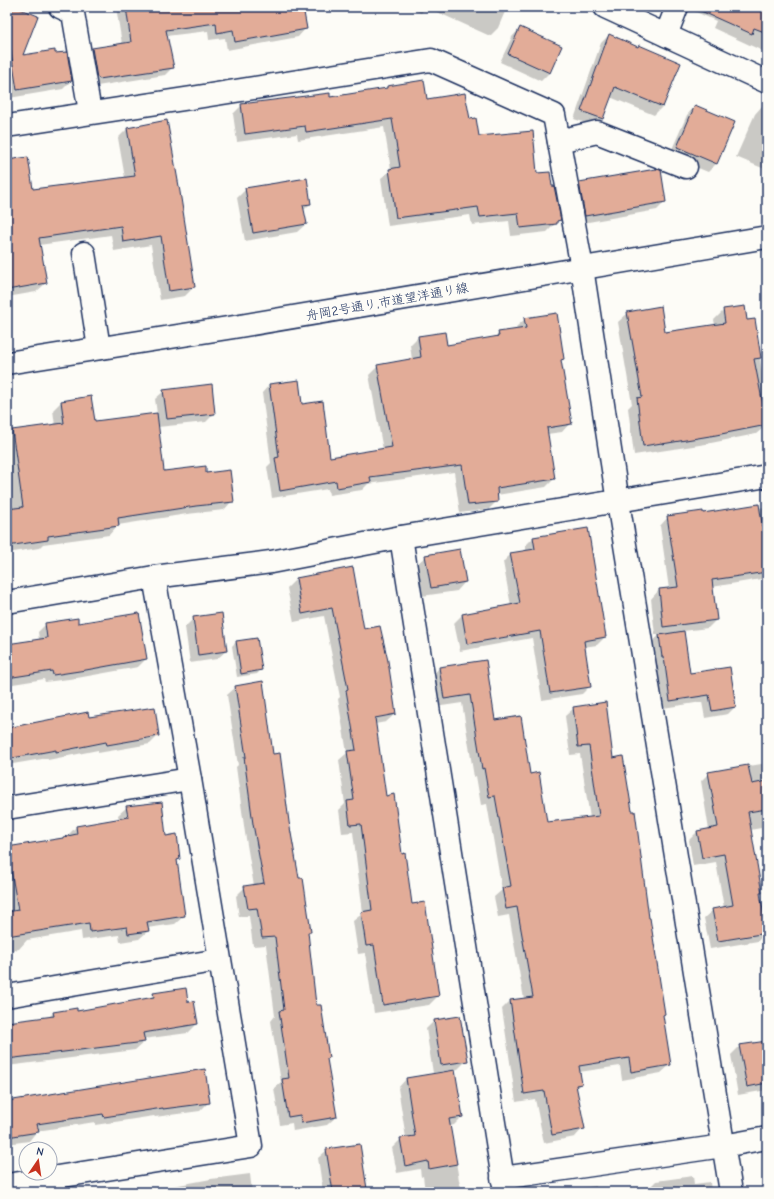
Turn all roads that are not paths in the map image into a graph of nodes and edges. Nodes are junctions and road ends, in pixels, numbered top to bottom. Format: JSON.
{"nodes":[{"id":1,"x":60,"y":7,"type":"edge"},
{"id":2,"x":605,"y":7,"type":"edge"},
{"id":3,"x":677,"y":7,"type":"edge"},
{"id":4,"x":666,"y":35,"type":"junction"},
{"id":5,"x":767,"y":82,"type":"edge"},
{"id":6,"x":90,"y":112,"type":"junction"},
{"id":7,"x":7,"y":126,"type":"edge"},
{"id":8,"x":559,"y":142,"type":"junction"},
{"id":9,"x":686,"y":166,"type":"dead end"},
{"id":10,"x":767,"y":237,"type":"edge"},
{"id":11,"x":84,"y":253,"type":"dead end"},
{"id":12,"x":582,"y":268,"type":"junction"},
{"id":13,"x":99,"y":348,"type":"junction"},
{"id":14,"x":7,"y":363,"type":"edge"},
{"id":15,"x":767,"y":476,"type":"edge"},
{"id":16,"x":618,"y":502,"type":"junction"},
{"id":17,"x":401,"y":537,"type":"junction"},
{"id":18,"x":154,"y":577,"type":"junction"},
{"id":19,"x":7,"y":602,"type":"edge"},
{"id":20,"x":190,"y":778,"type":"junction"},
{"id":21,"x":7,"y":808,"type":"edge"},
{"id":22,"x":219,"y":960,"type":"junction"},
{"id":23,"x":7,"y":996,"type":"edge"},
{"id":24,"x":767,"y":1138,"type":"edge"},
{"id":25,"x":723,"y":1146,"type":"junction"},
{"id":26,"x":7,"y":1185,"type":"edge"},
{"id":27,"x":504,"y":1185,"type":"edge"},
{"id":28,"x":731,"y":1192,"type":"edge"}],
"edges":[{"from":1,"to":6,"type":"street"},
{"from":2,"to":4,"type":"street"},
{"from":3,"to":4,"type":"street"},
{"from":4,"to":5,"type":"street"},
{"from":6,"to":7,"type":"street"},
{"from":6,"to":8,"type":"street"},
{"from":8,"to":9,"type":"street"},
{"from":8,"to":12,"type":"street"},
{"from":10,"to":12,"type":"street","name":"舟岡2号通り,市道望洋通り線"},
{"from":11,"to":13,"type":"street"},
{"from":12,"to":13,"type":"street","name":"舟岡2号通り,市道望洋通り線"},
{"from":12,"to":16,"type":"street"},
{"from":13,"to":14,"type":"street","name":"舟岡2号通り,市道望洋通り線"},
{"from":15,"to":16,"type":"street"},
{"from":16,"to":17,"type":"street"},
{"from":16,"to":25,"type":"street"},
{"from":17,"to":18,"type":"street"},
{"from":17,"to":27,"type":"street"},
{"from":18,"to":19,"type":"street"},
{"from":18,"to":20,"type":"street"},
{"from":20,"to":21,"type":"street"},
{"from":20,"to":22,"type":"street"},
{"from":22,"to":23,"type":"street"},
{"from":22,"to":26,"type":"street"},
{"from":24,"to":25,"type":"street"},
{"from":25,"to":27,"type":"street"},
{"from":25,"to":28,"type":"street"}]}
